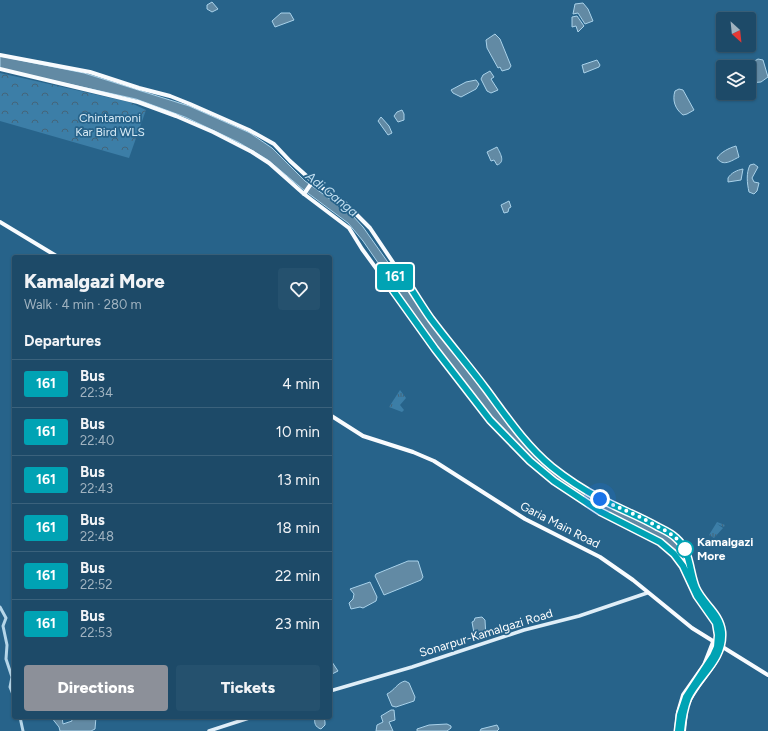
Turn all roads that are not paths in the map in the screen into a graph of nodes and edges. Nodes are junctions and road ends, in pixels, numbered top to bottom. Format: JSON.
{"nodes":[{"id":1,"x":0,"y":55,"type":"edge"},
{"id":2,"x":0,"y":69,"type":"edge"},
{"id":3,"x":312,"y":183,"type":"junction"},
{"id":4,"x":305,"y":193,"type":"junction"},
{"id":5,"x":0,"y":222,"type":"edge"},
{"id":6,"x":55,"y":255,"type":"edge"},
{"id":7,"x":401,"y":274,"type":"junction"},
{"id":8,"x":387,"y":282,"type":"junction"},
{"id":9,"x":332,"y":416,"type":"edge"},
{"id":10,"x":647,"y":592,"type":"junction"},
{"id":11,"x":0,"y":606,"type":"edge"},
{"id":12,"x":713,"y":642,"type":"junction"},
{"id":13,"x":723,"y":646,"type":"junction"},
{"id":14,"x":768,"y":675,"type":"edge"},
{"id":15,"x":12,"y":677,"type":"edge"},
{"id":16,"x":12,"y":677,"type":"edge"},
{"id":17,"x":332,"y":690,"type":"edge"},
{"id":18,"x":12,"y":692,"type":"edge"},
{"id":19,"x":20,"y":719,"type":"edge"},
{"id":20,"x":246,"y":719,"type":"edge"},
{"id":21,"x":23,"y":731,"type":"edge"},
{"id":22,"x":209,"y":731,"type":"edge"},
{"id":23,"x":680,"y":731,"type":"edge"}],
"edges":[{"from":1,"to":3,"type":"main road"},
{"from":2,"to":4,"type":"main road"},
{"from":3,"to":4,"type":"main road"},
{"from":3,"to":7,"type":"main road"},
{"from":4,"to":8,"type":"main road"},
{"from":5,"to":6,"type":"main road"},
{"from":7,"to":8,"type":"main road"},
{"from":7,"to":23,"type":"main road","bridge":true},
{"from":8,"to":23,"type":"main road","bridge":true},
{"from":9,"to":10,"type":"main road","name":"Garia Main Road"},
{"from":10,"to":12,"type":"main road","name":"Garia Main Road"},
{"from":10,"to":17,"type":"main road","name":"Sonarpur-Kamalgazi Road"},
{"from":11,"to":15,"type":"street"},
{"from":12,"to":13,"type":"main road","name":"Garia Main Road"},
{"from":12,"to":23,"type":"main road"},
{"from":13,"to":14,"type":"main road","name":"Garia Main Road"},
{"from":13,"to":23,"type":"main road"},
{"from":16,"to":18,"type":"street"},
{"from":19,"to":21,"type":"street"},
{"from":20,"to":22,"type":"main road"}]}
